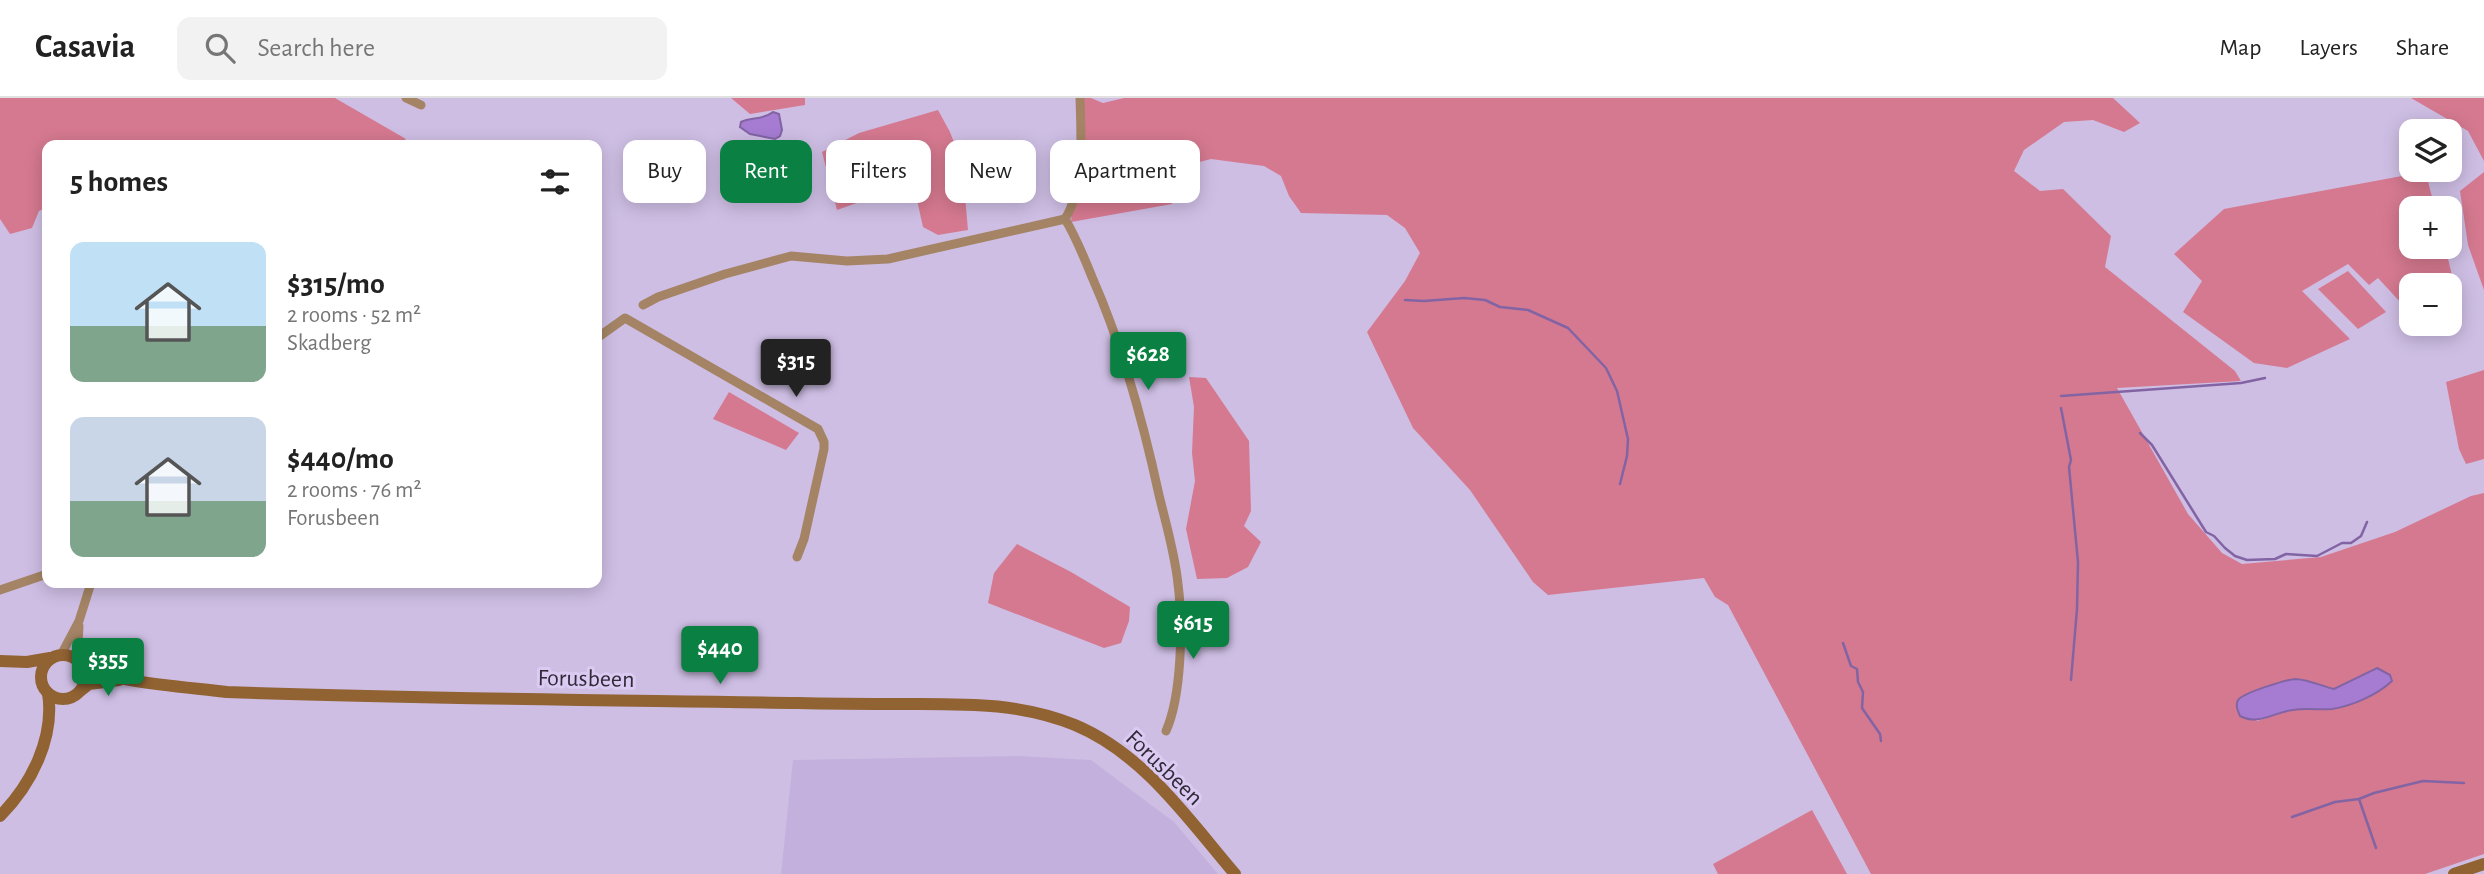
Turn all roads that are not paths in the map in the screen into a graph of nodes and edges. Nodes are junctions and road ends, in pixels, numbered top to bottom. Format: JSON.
{"nodes":[{"id":1,"x":406,"y":98,"type":"edge"},
{"id":2,"x":1080,"y":98,"type":"edge"},
{"id":3,"x":421,"y":105,"type":"dead end"},
{"id":4,"x":1065,"y":219,"type":"junction"},
{"id":5,"x":643,"y":305,"type":"dead end"},
{"id":6,"x":602,"y":334,"type":"edge"},
{"id":7,"x":797,"y":557,"type":"dead end"},
{"id":8,"x":42,"y":576,"type":"edge"},
{"id":9,"x":89,"y":588,"type":"edge"},
{"id":10,"x":0,"y":590,"type":"edge"},
{"id":11,"x":79,"y":621,"type":"junction"},
{"id":12,"x":56,"y":657,"type":"junction"},
{"id":13,"x":0,"y":661,"type":"edge"},
{"id":14,"x":79,"y":662,"type":"junction"},
{"id":15,"x":126,"y":678,"type":"junction"},
{"id":16,"x":45,"y":688,"type":"junction"},
{"id":17,"x":75,"y":694,"type":"junction"},
{"id":18,"x":1166,"y":731,"type":"dead end"},
{"id":19,"x":46,"y":734,"type":"junction"},
{"id":20,"x":0,"y":816,"type":"edge"},
{"id":21,"x":2484,"y":864,"type":"edge"},
{"id":22,"x":1235,"y":874,"type":"edge"},
{"id":23,"x":2454,"y":874,"type":"edge"}],
"edges":[{"from":1,"to":3,"type":"street"},
{"from":2,"to":4,"type":"street"},
{"from":4,"to":5,"type":"street"},
{"from":4,"to":18,"type":"street"},
{"from":6,"to":7,"type":"street"},
{"from":8,"to":10,"type":"street"},
{"from":9,"to":11,"type":"street"},
{"from":11,"to":12,"type":"street"},
{"from":11,"to":14,"type":"street"},
{"from":12,"to":13,"type":"main road","name":"Forusbeen"},
{"from":12,"to":14,"type":"main road","name":"Forusbeen"},
{"from":12,"to":16,"type":"main road"},
{"from":13,"to":16,"type":"main road","name":"Forusbeen"},
{"from":14,"to":15,"type":"main road","name":"Forusbeen"},
{"from":14,"to":17,"type":"main road"},
{"from":15,"to":17,"type":"main road","name":"Forusbeen"},
{"from":15,"to":22,"type":"main road","name":"Forusbeen"},
{"from":16,"to":17,"type":"main road","name":"Forusbeen"},
{"from":16,"to":19,"type":"main road"},
{"from":17,"to":19,"type":"main road"},
{"from":19,"to":20,"type":"main road"},
{"from":21,"to":23,"type":"main road"}]}
